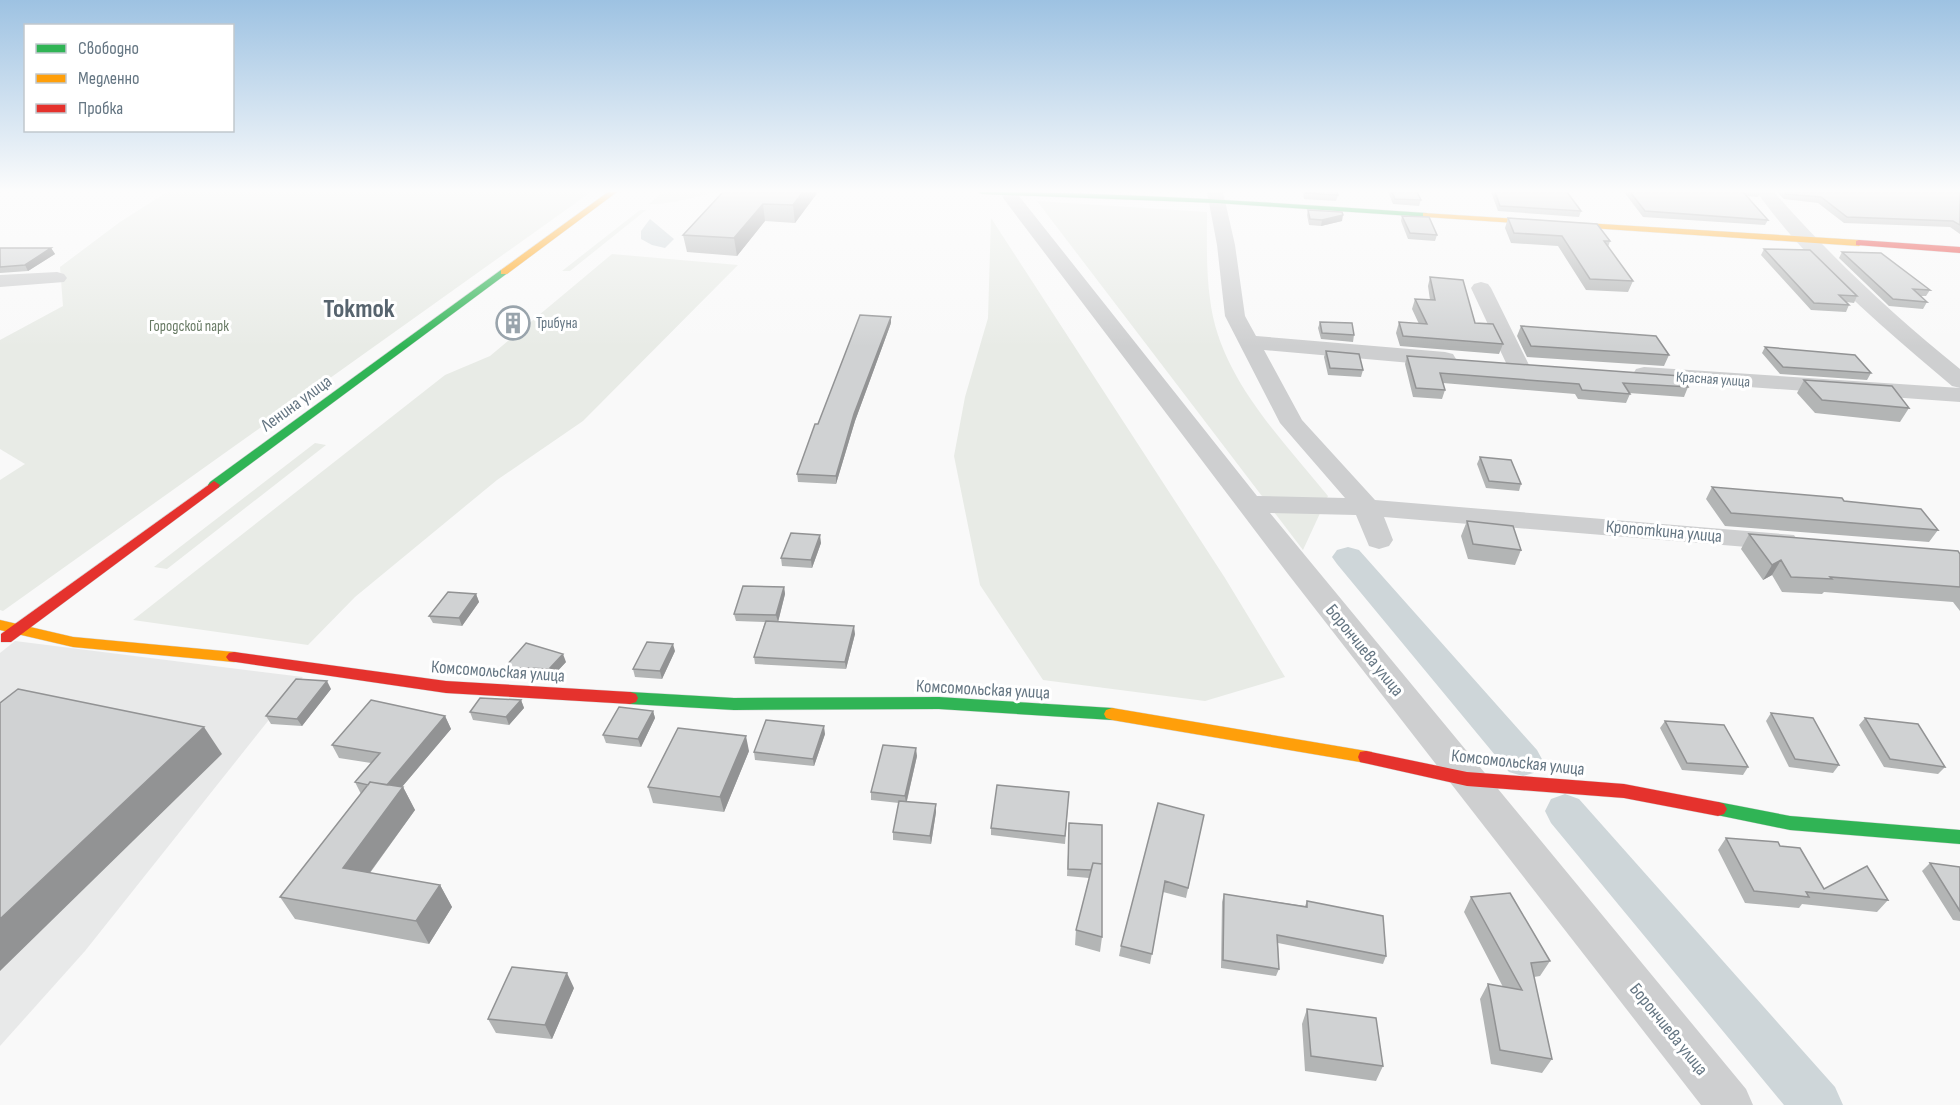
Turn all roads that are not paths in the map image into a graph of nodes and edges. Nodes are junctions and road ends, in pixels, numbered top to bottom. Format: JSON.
{"nodes":[{"id":1,"x":543,"y":244,"type":"edge"},
{"id":2,"x":1042,"y":244,"type":"edge"},
{"id":3,"x":1226,"y":244,"type":"edge"},
{"id":4,"x":1810,"y":244,"type":"edge"},
{"id":5,"x":1861,"y":244,"type":"edge"},
{"id":6,"x":1960,"y":250,"type":"edge"},
{"id":7,"x":57,"y":278,"type":"dead end"},
{"id":8,"x":0,"y":281,"type":"edge"},
{"id":9,"x":1481,"y":288,"type":"dead end"},
{"id":10,"x":1250,"y":342,"type":"junction"},
{"id":11,"x":1472,"y":361,"type":"edge"},
{"id":12,"x":1495,"y":363,"type":"edge"},
{"id":13,"x":1518,"y":365,"type":"junction"},
{"id":14,"x":1542,"y":367,"type":"edge"},
{"id":15,"x":1626,"y":373,"type":"edge"},
{"id":16,"x":1960,"y":381,"type":"edge"},
{"id":17,"x":1960,"y":395,"type":"edge"},
{"id":18,"x":1251,"y":504,"type":"junction"},
{"id":19,"x":1367,"y":507,"type":"junction"},
{"id":20,"x":1379,"y":540,"type":"dead end"},
{"id":21,"x":1806,"y":543,"type":"edge"},
{"id":22,"x":0,"y":626,"type":"edge"},
{"id":23,"x":17,"y":629,"type":"junction"},
{"id":24,"x":0,"y":642,"type":"edge"},
{"id":25,"x":1467,"y":778,"type":"junction"},
{"id":26,"x":1960,"y":837,"type":"edge"},
{"id":27,"x":1730,"y":1105,"type":"edge"}],
"edges":[{"from":1,"to":23,"type":"street","name":"Ленина улица"},
{"from":2,"to":18,"type":"street","name":"Борончиева улица"},
{"from":3,"to":10,"type":"street"},
{"from":4,"to":16,"type":"street"},
{"from":5,"to":6,"type":"street"},
{"from":7,"to":8,"type":"street"},
{"from":9,"to":13,"type":"street"},
{"from":10,"to":11,"type":"street"},
{"from":10,"to":19,"type":"street"},
{"from":12,"to":13,"type":"street"},
{"from":13,"to":14,"type":"street"},
{"from":15,"to":17,"type":"street","name":"Красная улица"},
{"from":18,"to":19,"type":"street","name":"Кропоткина улица"},
{"from":18,"to":25,"type":"street","name":"Борончиева улица"},
{"from":19,"to":20,"type":"street"},
{"from":19,"to":21,"type":"street","name":"Кропоткина улица"},
{"from":22,"to":23,"type":"street","name":"Комсомольская улица"},
{"from":23,"to":24,"type":"street","name":"Ленина улица"},
{"from":23,"to":25,"type":"street","name":"Комсомольская улица"},
{"from":25,"to":26,"type":"street","name":"Комсомольская улица"},
{"from":25,"to":27,"type":"street","name":"Борончиева улица"}]}
